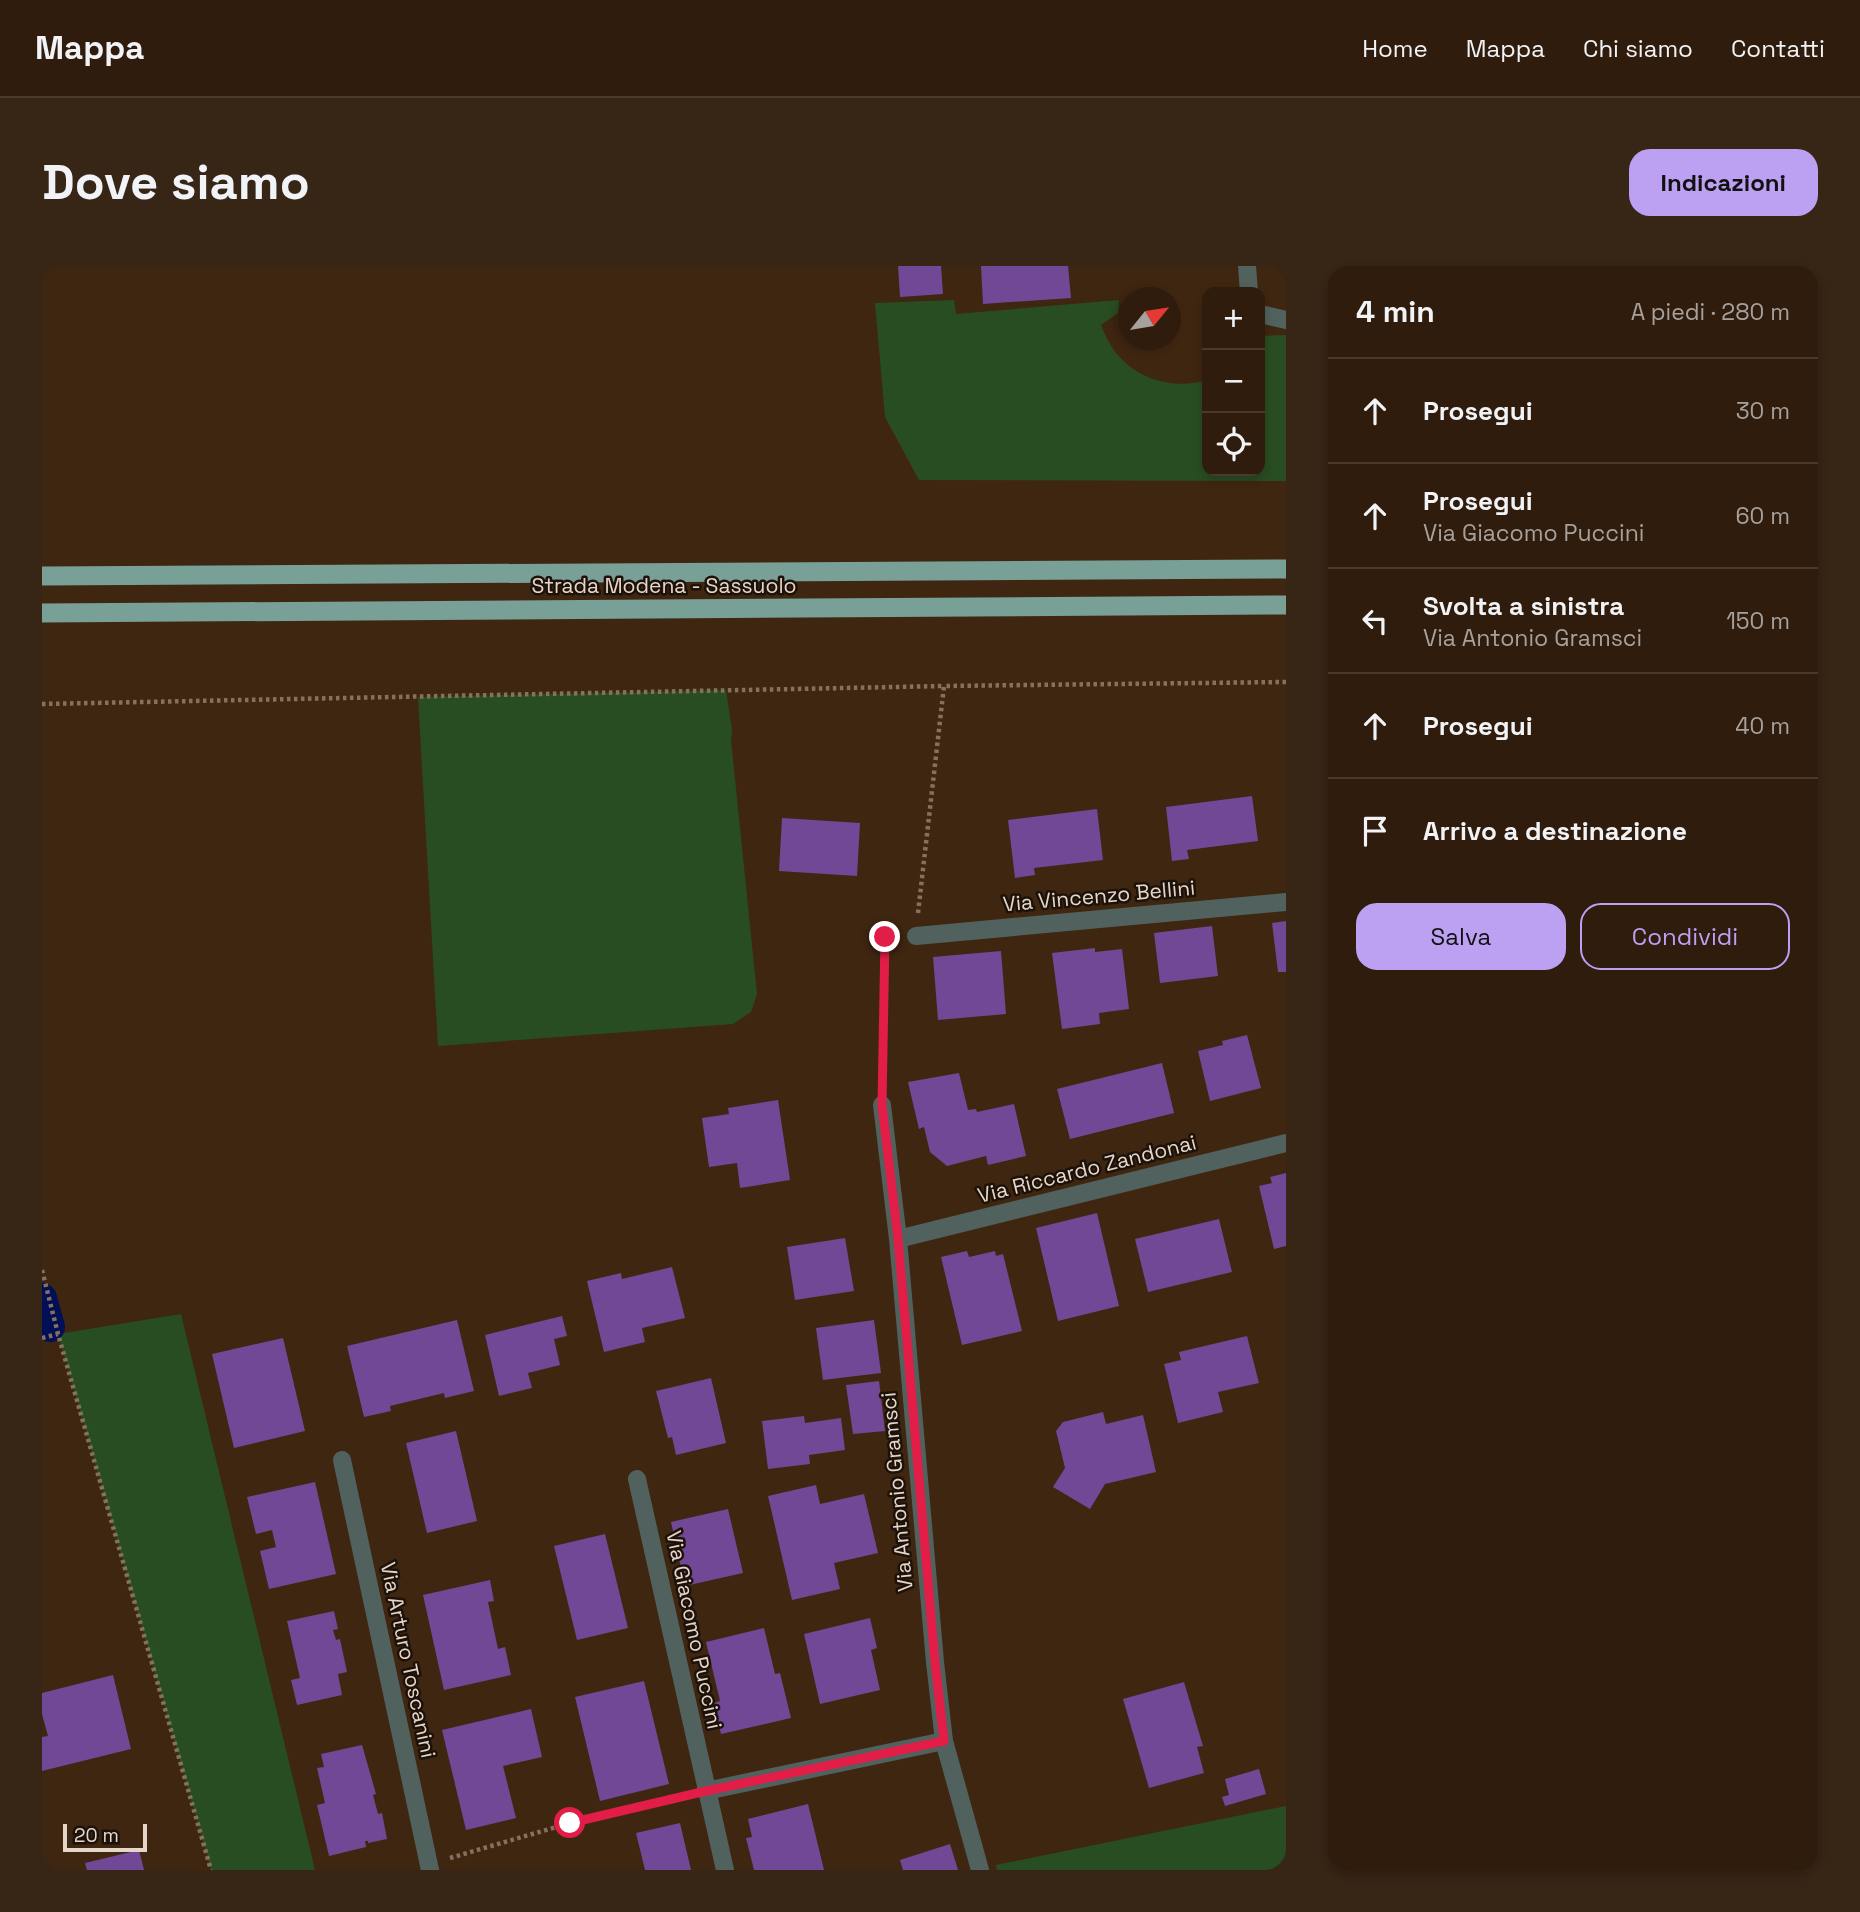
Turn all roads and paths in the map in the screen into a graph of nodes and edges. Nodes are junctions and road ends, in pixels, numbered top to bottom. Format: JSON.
{"nodes":[{"id":1,"x":1247,"y":266,"type":"edge"},
{"id":2,"x":1248,"y":287,"type":"edge"},
{"id":3,"x":1265,"y":315,"type":"edge"},
{"id":4,"x":1286,"y":320,"type":"edge"},
{"id":5,"x":1286,"y":569,"type":"edge"},
{"id":6,"x":42,"y":576,"type":"edge"},
{"id":7,"x":1286,"y":605,"type":"edge"},
{"id":8,"x":42,"y":613,"type":"edge"},
{"id":9,"x":1286,"y":682,"type":"edge"},
{"id":10,"x":944,"y":686,"type":"junction"},
{"id":11,"x":42,"y":704,"type":"edge"},
{"id":12,"x":1286,"y":902,"type":"edge"},
{"id":13,"x":916,"y":936,"type":"junction"},
{"id":14,"x":882,"y":1105,"type":"joint"},
{"id":15,"x":1286,"y":1143,"type":"edge"},
{"id":16,"x":898,"y":1239,"type":"junction"},
{"id":17,"x":42,"y":1270,"type":"edge"},
{"id":18,"x":58,"y":1334,"type":"junction"},
{"id":19,"x":42,"y":1338,"type":"edge"},
{"id":20,"x":342,"y":1460,"type":"dead end"},
{"id":21,"x":637,"y":1479,"type":"dead end"},
{"id":22,"x":944,"y":1741,"type":"junction"},
{"id":23,"x":706,"y":1791,"type":"junction"},
{"id":24,"x":429,"y":1867,"type":"edge"},
{"id":25,"x":211,"y":1870,"type":"edge"},
{"id":26,"x":724,"y":1870,"type":"edge"},
{"id":27,"x":981,"y":1870,"type":"edge"}],
"edges":[{"from":1,"to":2,"type":"street"},
{"from":3,"to":4,"type":"street"},
{"from":5,"to":6,"type":"highway","name":"Strada Modena - Sassuolo"},
{"from":7,"to":8,"type":"highway","name":"Strada Modena - Sassuolo"},
{"from":9,"to":10,"type":"path"},
{"from":10,"to":11,"type":"path"},
{"from":10,"to":13,"type":"path"},
{"from":12,"to":13,"type":"street","name":"Via Vincenzo Bellini"},
{"from":13,"to":14,"type":"path"},
{"from":14,"to":16,"type":"street","name":"Via Antonio Gramsci"},
{"from":15,"to":16,"type":"street","name":"Via Riccardo Zandonai"},
{"from":16,"to":22,"type":"street","name":"Via Antonio Gramsci"},
{"from":17,"to":18,"type":"path"},
{"from":18,"to":19,"type":"path"},
{"from":18,"to":25,"type":"path"},
{"from":20,"to":24,"type":"street","name":"Via Arturo Toscanini"},
{"from":21,"to":23,"type":"street","name":"Via Giacomo Puccini"},
{"from":22,"to":23,"type":"street"},
{"from":22,"to":27,"type":"street","name":"Via Antonio Gramsci"},
{"from":23,"to":24,"type":"path"},
{"from":23,"to":26,"type":"street","name":"Via Giacomo Puccini"}]}
